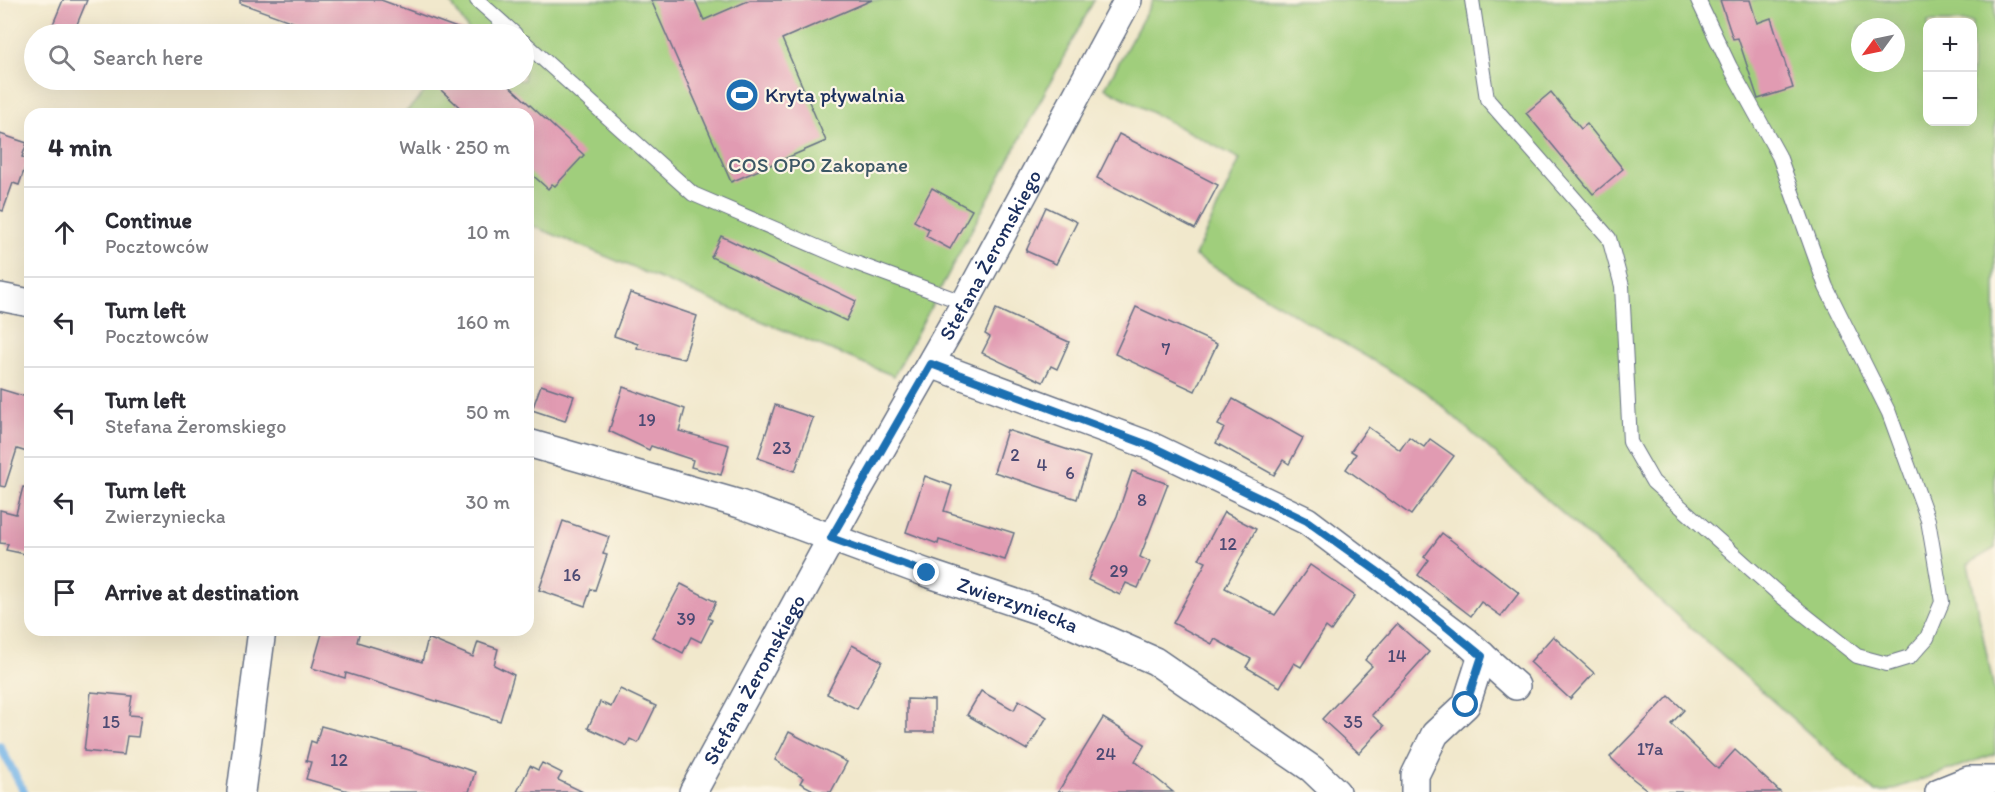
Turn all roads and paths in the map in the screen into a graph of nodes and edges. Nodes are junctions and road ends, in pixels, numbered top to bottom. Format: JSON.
{"nodes":[{"id":1,"x":477,"y":0,"type":"edge"},
{"id":2,"x":1128,"y":0,"type":"edge"},
{"id":3,"x":1472,"y":0,"type":"edge"},
{"id":4,"x":1698,"y":0,"type":"edge"},
{"id":5,"x":504,"y":24,"type":"edge"},
{"id":6,"x":534,"y":51,"type":"edge"},
{"id":7,"x":0,"y":297,"type":"edge"},
{"id":8,"x":24,"y":302,"type":"edge"},
{"id":9,"x":965,"y":303,"type":"junction"},
{"id":10,"x":931,"y":364,"type":"junction"},
{"id":11,"x":534,"y":445,"type":"edge"},
{"id":12,"x":831,"y":538,"type":"junction"},
{"id":13,"x":261,"y":636,"type":"edge"},
{"id":14,"x":1482,"y":656,"type":"junction"},
{"id":15,"x":1516,"y":686,"type":"dead end"},
{"id":16,"x":1994,"y":779,"type":"edge"},
{"id":17,"x":241,"y":792,"type":"edge"},
{"id":18,"x":693,"y":792,"type":"edge"},
{"id":19,"x":1336,"y":792,"type":"edge"},
{"id":20,"x":1415,"y":792,"type":"edge"},
{"id":21,"x":1939,"y":792,"type":"edge"}],
"edges":[{"from":1,"to":5,"type":"lane"},
{"from":2,"to":9,"type":"street","name":"Stefana Żeromskiego"},
{"from":3,"to":4,"type":"lane"},
{"from":6,"to":9,"type":"lane"},
{"from":7,"to":8,"type":"street"},
{"from":9,"to":10,"type":"street","name":"Stefana Żeromskiego"},
{"from":10,"to":12,"type":"street","name":"Stefana Żeromskiego"},
{"from":10,"to":14,"type":"street"},
{"from":11,"to":12,"type":"street","name":"Zwierzyniecka"},
{"from":12,"to":18,"type":"street","name":"Stefana Żeromskiego"},
{"from":12,"to":19,"type":"street","name":"Zwierzyniecka"},
{"from":13,"to":17,"type":"street"},
{"from":14,"to":15,"type":"street"},
{"from":14,"to":20,"type":"street"},
{"from":16,"to":21,"type":"street"}]}
